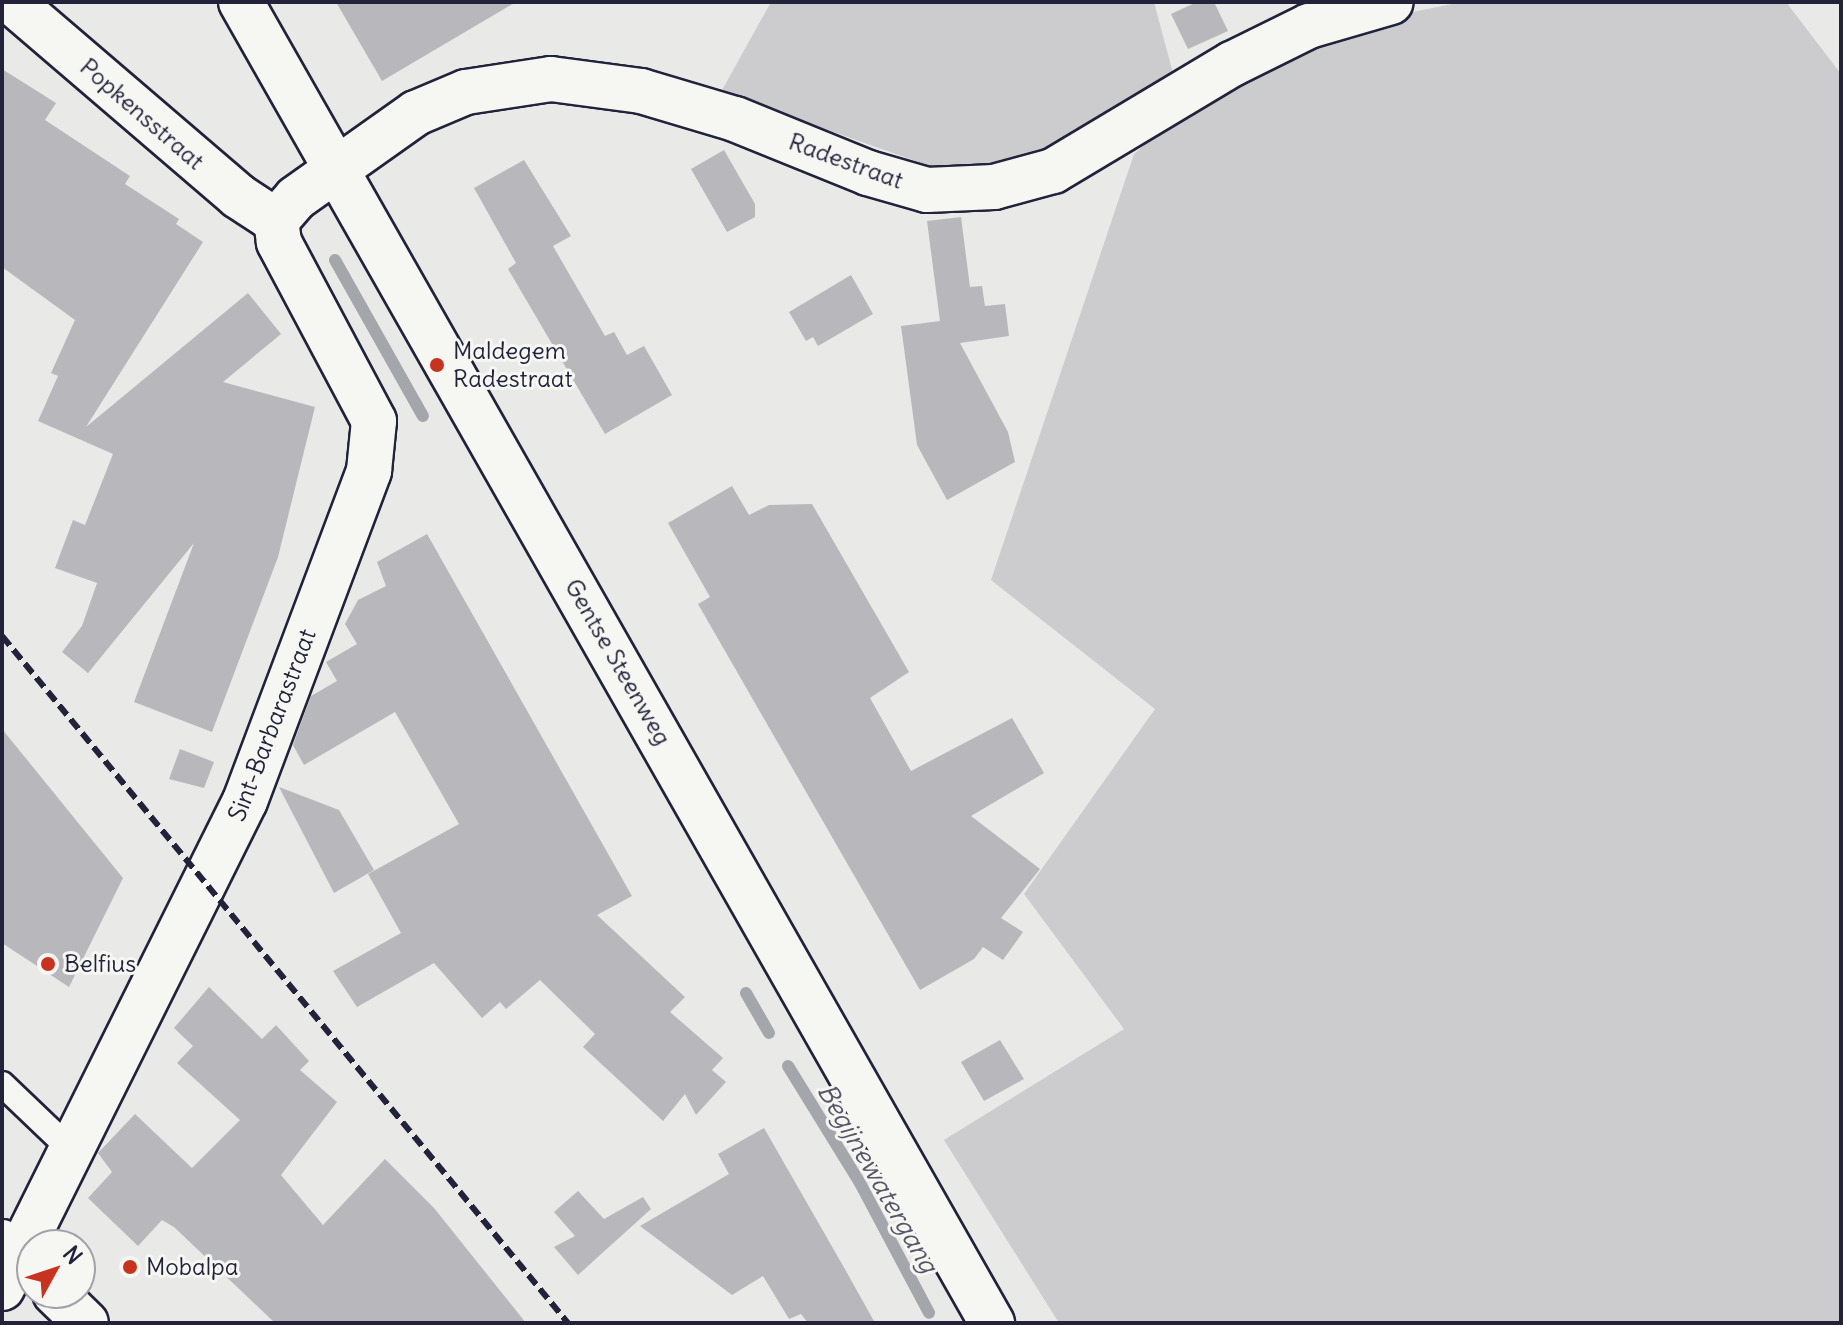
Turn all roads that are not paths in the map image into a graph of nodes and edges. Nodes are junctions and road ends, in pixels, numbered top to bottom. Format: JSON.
{"nodes":[{"id":1,"x":12,"y":2,"type":"edge"},
{"id":2,"x":241,"y":2,"type":"edge"},
{"id":3,"x":1391,"y":2,"type":"edge"},
{"id":4,"x":335,"y":169,"type":"junction"},
{"id":5,"x":276,"y":221,"type":"junction"},
{"id":6,"x":2,"y":1084,"type":"edge"},
{"id":7,"x":72,"y":1151,"type":"junction"},
{"id":8,"x":14,"y":1264,"type":"edge"},
{"id":9,"x":72,"y":1309,"type":"edge"},
{"id":10,"x":86,"y":1323,"type":"edge"},
{"id":11,"x":992,"y":1323,"type":"edge"}],
"edges":[{"from":1,"to":5,"type":"street","name":"Popkensstraat"},
{"from":2,"to":4,"type":"street","name":"Gentse Steenweg"},
{"from":3,"to":4,"type":"street","name":"Radestraat"},
{"from":4,"to":5,"type":"street"},
{"from":4,"to":11,"type":"street","name":"Gentse Steenweg"},
{"from":5,"to":7,"type":"street","name":"Sint-Barbarastraat"},
{"from":6,"to":7,"type":"lane"},
{"from":7,"to":8,"type":"street","name":"Sint-Barbarastraat"},
{"from":9,"to":10,"type":"street"}]}
